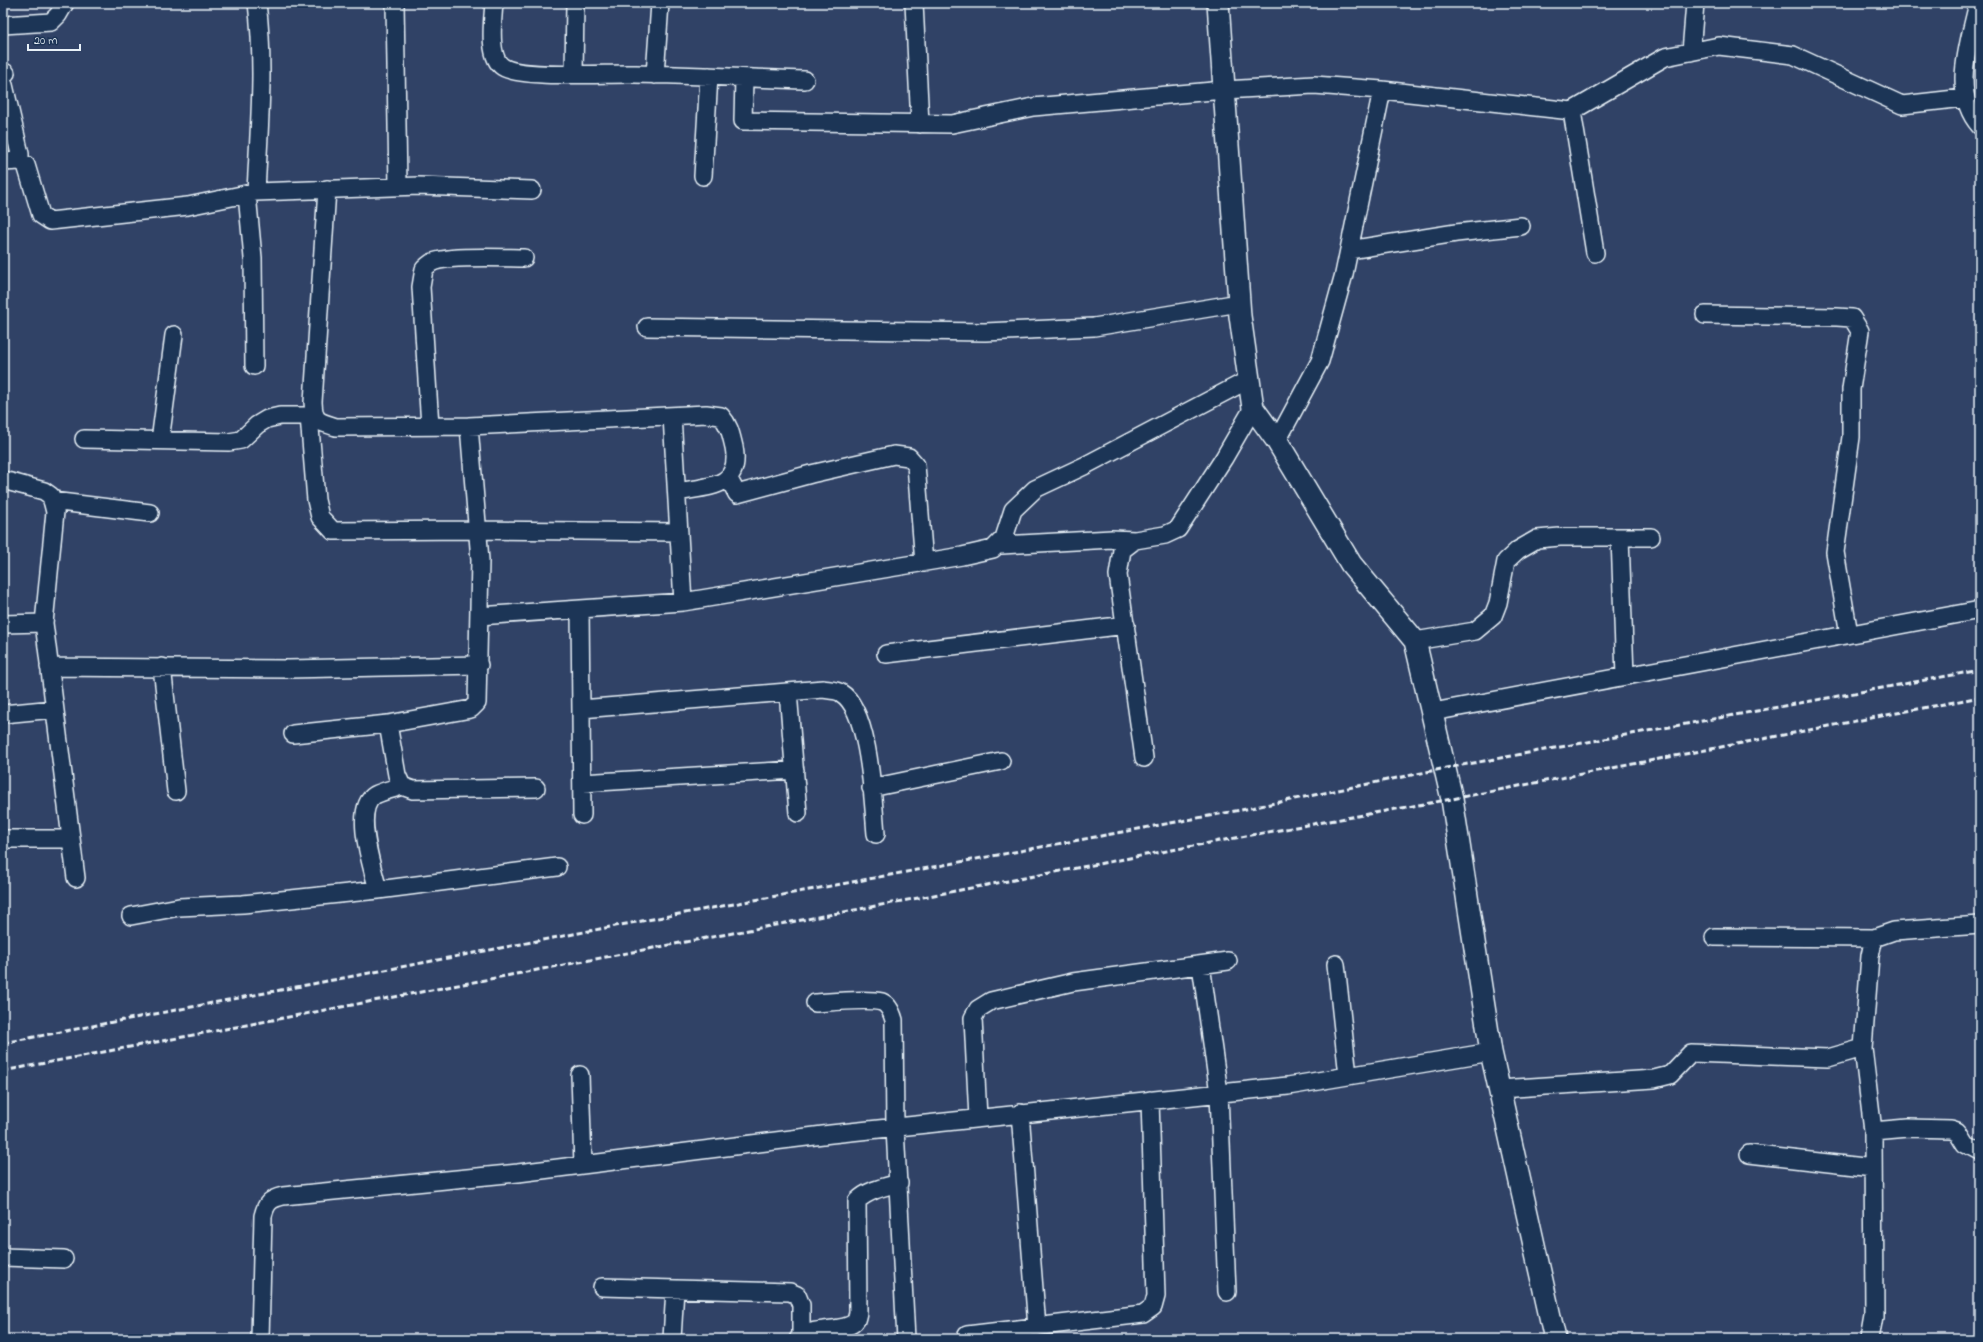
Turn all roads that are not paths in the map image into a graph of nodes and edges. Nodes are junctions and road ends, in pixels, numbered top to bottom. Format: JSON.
{"nodes":[{"id":1,"x":65,"y":3,"type":"edge"},
{"id":2,"x":257,"y":3,"type":"edge"},
{"id":3,"x":395,"y":3,"type":"edge"},
{"id":4,"x":494,"y":3,"type":"edge"},
{"id":5,"x":575,"y":3,"type":"edge"},
{"id":6,"x":660,"y":3,"type":"edge"},
{"id":7,"x":914,"y":3,"type":"edge"},
{"id":8,"x":1218,"y":3,"type":"edge"},
{"id":9,"x":1695,"y":3,"type":"edge"},
{"id":10,"x":1978,"y":3,"type":"edge"},
{"id":11,"x":3,"y":25,"type":"edge"},
{"id":12,"x":1691,"y":52,"type":"junction"},
{"id":13,"x":574,"y":74,"type":"junction"},
{"id":14,"x":655,"y":75,"type":"junction"},
{"id":15,"x":709,"y":76,"type":"junction"},
{"id":16,"x":4,"y":77,"type":"edge"},
{"id":17,"x":744,"y":78,"type":"junction"},
{"id":18,"x":805,"y":80,"type":"dead end"},
{"id":19,"x":1224,"y":90,"type":"junction"},
{"id":20,"x":1382,"y":90,"type":"junction"},
{"id":21,"x":1964,"y":98,"type":"junction"},
{"id":22,"x":1572,"y":111,"type":"junction"},
{"id":23,"x":920,"y":124,"type":"junction"},
{"id":24,"x":1980,"y":126,"type":"edge"},
{"id":25,"x":3,"y":162,"type":"edge"},
{"id":26,"x":20,"y":162,"type":"junction"},
{"id":27,"x":704,"y":176,"type":"dead end"},
{"id":28,"x":398,"y":186,"type":"junction"},
{"id":29,"x":327,"y":189,"type":"junction"},
{"id":30,"x":532,"y":190,"type":"dead end"},
{"id":31,"x":252,"y":193,"type":"junction"},
{"id":32,"x":1521,"y":226,"type":"dead end"},
{"id":33,"x":1349,"y":250,"type":"junction"},
{"id":34,"x":1595,"y":253,"type":"dead end"},
{"id":35,"x":524,"y":258,"type":"dead end"},
{"id":36,"x":1239,"y":303,"type":"junction"},
{"id":37,"x":1705,"y":316,"type":"dead end"},
{"id":38,"x":647,"y":327,"type":"dead end"},
{"id":39,"x":174,"y":335,"type":"dead end"},
{"id":40,"x":254,"y":366,"type":"dead end"},
{"id":41,"x":1248,"y":380,"type":"junction"},
{"id":42,"x":1253,"y":408,"type":"junction"},
{"id":43,"x":311,"y":416,"type":"junction"},
{"id":44,"x":672,"y":416,"type":"junction"},
{"id":45,"x":430,"y":426,"type":"junction"},
{"id":46,"x":469,"y":426,"type":"junction"},
{"id":47,"x":84,"y":439,"type":"dead end"},
{"id":48,"x":160,"y":441,"type":"junction"},
{"id":49,"x":1277,"y":441,"type":"junction"},
{"id":50,"x":730,"y":479,"type":"junction"},
{"id":51,"x":3,"y":480,"type":"edge"},
{"id":52,"x":677,"y":492,"type":"junction"},
{"id":53,"x":52,"y":501,"type":"junction"},
{"id":54,"x":150,"y":513,"type":"dead end"},
{"id":55,"x":477,"y":530,"type":"junction"},
{"id":56,"x":679,"y":532,"type":"junction"},
{"id":57,"x":1620,"y":537,"type":"junction"},
{"id":58,"x":1651,"y":537,"type":"dead end"},
{"id":59,"x":1135,"y":540,"type":"junction"},
{"id":60,"x":1000,"y":544,"type":"junction"},
{"id":61,"x":924,"y":563,"type":"junction"},
{"id":62,"x":683,"y":602,"type":"junction"},
{"id":63,"x":580,"y":609,"type":"junction"},
{"id":64,"x":1980,"y":610,"type":"edge"},
{"id":65,"x":479,"y":616,"type":"junction"},
{"id":66,"x":44,"y":622,"type":"junction"},
{"id":67,"x":3,"y":624,"type":"edge"},
{"id":68,"x":1126,"y":625,"type":"junction"},
{"id":69,"x":1848,"y":634,"type":"junction"},
{"id":70,"x":1415,"y":641,"type":"junction"},
{"id":71,"x":886,"y":654,"type":"dead end"},
{"id":72,"x":479,"y":665,"type":"junction"},
{"id":73,"x":49,"y":667,"type":"junction"},
{"id":74,"x":162,"y":667,"type":"junction"},
{"id":75,"x":1625,"y":676,"type":"junction"},
{"id":76,"x":788,"y":692,"type":"junction"},
{"id":77,"x":54,"y":709,"type":"junction"},
{"id":78,"x":581,"y":709,"type":"junction"},
{"id":79,"x":1432,"y":712,"type":"junction"},
{"id":80,"x":3,"y":714,"type":"edge"},
{"id":81,"x":388,"y":724,"type":"junction"},
{"id":82,"x":292,"y":734,"type":"dead end"},
{"id":83,"x":1144,"y":758,"type":"dead end"},
{"id":84,"x":1001,"y":761,"type":"dead end"},
{"id":85,"x":795,"y":770,"type":"junction"},
{"id":86,"x":582,"y":783,"type":"junction"},
{"id":87,"x":402,"y":786,"type":"junction"},
{"id":88,"x":536,"y":788,"type":"dead end"},
{"id":89,"x":871,"y":788,"type":"junction"},
{"id":90,"x":176,"y":791,"type":"dead end"},
{"id":91,"x":798,"y":813,"type":"dead end"},
{"id":92,"x":582,"y":814,"type":"dead end"},
{"id":93,"x":876,"y":834,"type":"dead end"},
{"id":94,"x":3,"y":839,"type":"edge"},
{"id":95,"x":71,"y":839,"type":"junction"},
{"id":96,"x":557,"y":867,"type":"dead end"},
{"id":97,"x":76,"y":878,"type":"dead end"},
{"id":98,"x":378,"y":890,"type":"junction"},
{"id":99,"x":131,"y":916,"type":"dead end"},
{"id":100,"x":1980,"y":925,"type":"edge"},
{"id":101,"x":1714,"y":937,"type":"dead end"},
{"id":102,"x":1874,"y":938,"type":"junction"},
{"id":103,"x":1228,"y":961,"type":"dead end"},
{"id":104,"x":1336,"y":964,"type":"dead end"},
{"id":105,"x":1201,"y":965,"type":"junction"},
{"id":106,"x":815,"y":1003,"type":"dead end"},
{"id":107,"x":1863,"y":1048,"type":"junction"},
{"id":108,"x":1491,"y":1052,"type":"junction"},
{"id":109,"x":580,"y":1075,"type":"dead end"},
{"id":110,"x":1348,"y":1076,"type":"junction"},
{"id":111,"x":1499,"y":1089,"type":"junction"},
{"id":112,"x":1219,"y":1093,"type":"junction"},
{"id":113,"x":1150,"y":1100,"type":"junction"},
{"id":114,"x":1020,"y":1113,"type":"junction"},
{"id":115,"x":978,"y":1118,"type":"junction"},
{"id":116,"x":896,"y":1128,"type":"junction"},
{"id":117,"x":1873,"y":1131,"type":"junction"},
{"id":118,"x":1980,"y":1152,"type":"edge"},
{"id":119,"x":1749,"y":1154,"type":"dead end"},
{"id":120,"x":583,"y":1165,"type":"junction"},
{"id":121,"x":1873,"y":1168,"type":"junction"},
{"id":122,"x":899,"y":1183,"type":"junction"},
{"id":123,"x":3,"y":1257,"type":"edge"},
{"id":124,"x":64,"y":1259,"type":"dead end"},
{"id":125,"x":602,"y":1287,"type":"dead end"},
{"id":126,"x":675,"y":1289,"type":"junction"},
{"id":127,"x":1227,"y":1292,"type":"dead end"},
{"id":128,"x":1037,"y":1327,"type":"junction"},
{"id":129,"x":967,"y":1335,"type":"dead end"},
{"id":130,"x":800,"y":1337,"type":"edge"},
{"id":131,"x":260,"y":1339,"type":"edge"},
{"id":132,"x":672,"y":1339,"type":"edge"},
{"id":133,"x":906,"y":1339,"type":"edge"},
{"id":134,"x":1555,"y":1339,"type":"edge"},
{"id":135,"x":1870,"y":1339,"type":"edge"}],
"edges":[{"from":1,"to":11,"type":"street"},
{"from":2,"to":31,"type":"street"},
{"from":3,"to":28,"type":"street"},
{"from":4,"to":13,"type":"street"},
{"from":5,"to":13,"type":"street"},
{"from":6,"to":14,"type":"street"},
{"from":7,"to":23,"type":"street"},
{"from":8,"to":19,"type":"main road"},
{"from":9,"to":12,"type":"street"},
{"from":10,"to":21,"type":"street"},
{"from":12,"to":21,"type":"street"},
{"from":12,"to":22,"type":"street"},
{"from":13,"to":14,"type":"street"},
{"from":14,"to":15,"type":"street"},
{"from":15,"to":17,"type":"street"},
{"from":15,"to":27,"type":"street"},
{"from":16,"to":26,"type":"street"},
{"from":17,"to":18,"type":"street"},
{"from":17,"to":23,"type":"street"},
{"from":19,"to":20,"type":"street"},
{"from":19,"to":23,"type":"street"},
{"from":19,"to":36,"type":"main road"},
{"from":20,"to":22,"type":"street"},
{"from":20,"to":33,"type":"street"},
{"from":21,"to":24,"type":"street"},
{"from":22,"to":34,"type":"street"},
{"from":25,"to":26,"type":"street"},
{"from":26,"to":31,"type":"street"},
{"from":28,"to":29,"type":"street"},
{"from":28,"to":30,"type":"street"},
{"from":29,"to":31,"type":"street"},
{"from":29,"to":43,"type":"street"},
{"from":31,"to":40,"type":"street"},
{"from":32,"to":33,"type":"street"},
{"from":33,"to":49,"type":"street"},
{"from":35,"to":45,"type":"street"},
{"from":36,"to":38,"type":"street"},
{"from":36,"to":41,"type":"main road"},
{"from":37,"to":69,"type":"street"},
{"from":39,"to":48,"type":"street"},
{"from":41,"to":42,"type":"main road"},
{"from":41,"to":60,"type":"street"},
{"from":42,"to":49,"type":"main road"},
{"from":42,"to":59,"type":"street"},
{"from":43,"to":45,"type":"street"},
{"from":43,"to":48,"type":"street"},
{"from":43,"to":55,"type":"street"},
{"from":44,"to":46,"type":"street"},
{"from":44,"to":50,"type":"street"},
{"from":44,"to":52,"type":"street"},
{"from":45,"to":46,"type":"street"},
{"from":46,"to":55,"type":"street"},
{"from":47,"to":48,"type":"street"},
{"from":49,"to":70,"type":"main road"},
{"from":50,"to":52,"type":"street"},
{"from":50,"to":61,"type":"street"},
{"from":51,"to":53,"type":"street"},
{"from":52,"to":56,"type":"street"},
{"from":53,"to":54,"type":"street"},
{"from":53,"to":66,"type":"street"},
{"from":55,"to":56,"type":"street"},
{"from":55,"to":65,"type":"street"},
{"from":56,"to":62,"type":"street"},
{"from":57,"to":58,"type":"street"},
{"from":57,"to":70,"type":"street"},
{"from":57,"to":75,"type":"street"},
{"from":59,"to":60,"type":"street"},
{"from":59,"to":68,"type":"street"},
{"from":60,"to":61,"type":"street"},
{"from":61,"to":62,"type":"street"},
{"from":62,"to":63,"type":"street"},
{"from":63,"to":65,"type":"street"},
{"from":63,"to":78,"type":"street"},
{"from":64,"to":69,"type":"street"},
{"from":65,"to":72,"type":"street"},
{"from":66,"to":67,"type":"street"},
{"from":66,"to":73,"type":"street"},
{"from":68,"to":71,"type":"street"},
{"from":68,"to":83,"type":"street"},
{"from":69,"to":75,"type":"street"},
{"from":70,"to":79,"type":"main road"},
{"from":72,"to":74,"type":"street"},
{"from":72,"to":81,"type":"street"},
{"from":73,"to":74,"type":"street"},
{"from":73,"to":77,"type":"street"},
{"from":74,"to":90,"type":"street"},
{"from":75,"to":79,"type":"street"},
{"from":76,"to":78,"type":"street"},
{"from":76,"to":85,"type":"street"},
{"from":76,"to":89,"type":"street"},
{"from":77,"to":80,"type":"street"},
{"from":77,"to":95,"type":"street"},
{"from":78,"to":86,"type":"street"},
{"from":79,"to":108,"type":"main road"},
{"from":81,"to":82,"type":"street"},
{"from":81,"to":87,"type":"street"},
{"from":84,"to":89,"type":"street"},
{"from":85,"to":86,"type":"street"},
{"from":85,"to":91,"type":"street"},
{"from":86,"to":92,"type":"street"},
{"from":87,"to":88,"type":"street"},
{"from":87,"to":98,"type":"street"},
{"from":89,"to":93,"type":"street"},
{"from":94,"to":95,"type":"street"},
{"from":95,"to":97,"type":"street"},
{"from":96,"to":98,"type":"street"},
{"from":98,"to":99,"type":"street"},
{"from":100,"to":102,"type":"street"},
{"from":101,"to":102,"type":"street"},
{"from":102,"to":107,"type":"street"},
{"from":103,"to":105,"type":"street"},
{"from":104,"to":110,"type":"street"},
{"from":105,"to":112,"type":"street"},
{"from":105,"to":115,"type":"street"},
{"from":106,"to":116,"type":"street"},
{"from":107,"to":111,"type":"street"},
{"from":107,"to":117,"type":"street"},
{"from":108,"to":110,"type":"street"},
{"from":108,"to":111,"type":"main road"},
{"from":109,"to":120,"type":"street"},
{"from":110,"to":112,"type":"street"},
{"from":111,"to":134,"type":"main road"},
{"from":112,"to":113,"type":"street"},
{"from":112,"to":127,"type":"street"},
{"from":113,"to":114,"type":"street"},
{"from":113,"to":128,"type":"street"},
{"from":114,"to":115,"type":"street"},
{"from":114,"to":128,"type":"street"},
{"from":115,"to":116,"type":"street"},
{"from":116,"to":120,"type":"street"},
{"from":116,"to":122,"type":"street"},
{"from":117,"to":118,"type":"street"},
{"from":117,"to":121,"type":"street"},
{"from":119,"to":121,"type":"street"},
{"from":120,"to":131,"type":"street"},
{"from":121,"to":135,"type":"street"},
{"from":122,"to":130,"type":"street"},
{"from":122,"to":133,"type":"street"},
{"from":123,"to":124,"type":"street"},
{"from":125,"to":126,"type":"street"},
{"from":126,"to":130,"type":"street"},
{"from":126,"to":132,"type":"street"},
{"from":128,"to":129,"type":"street"}]}
